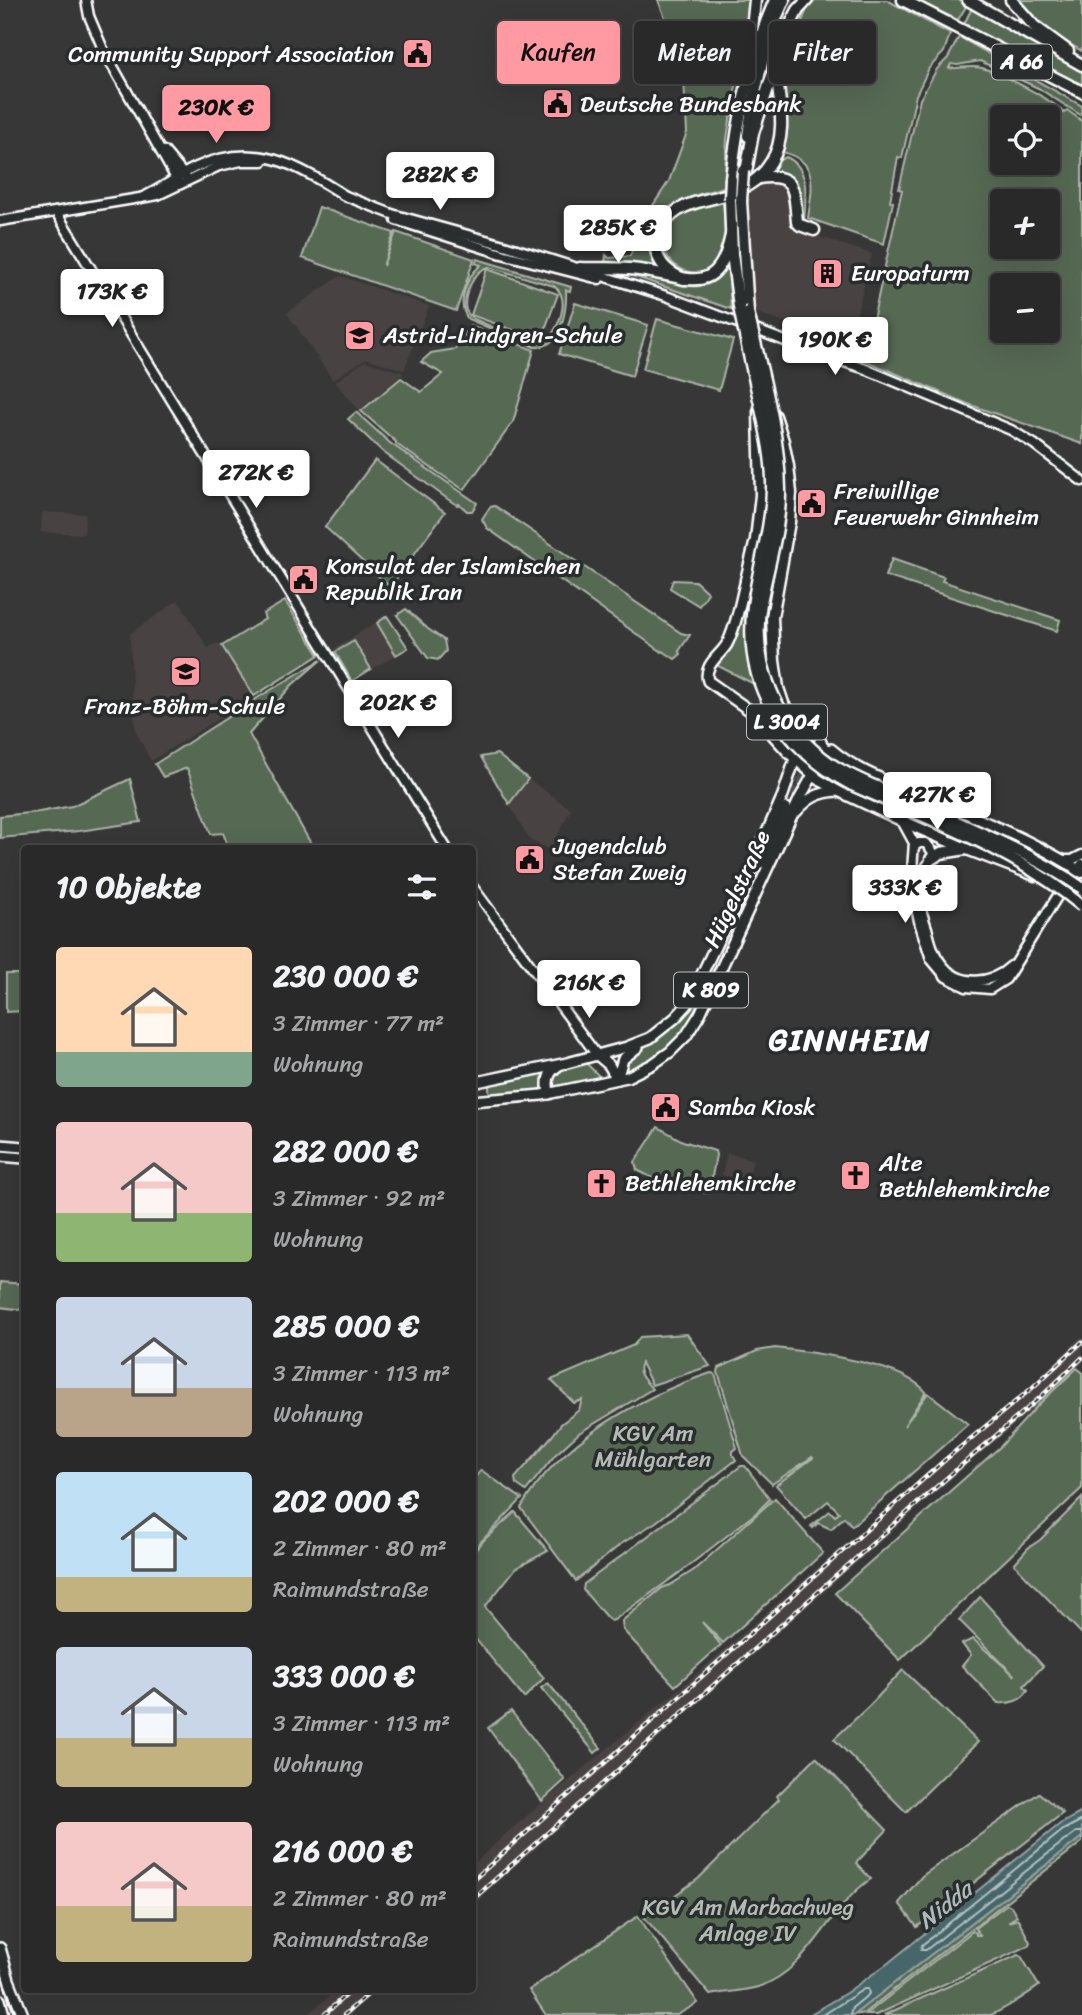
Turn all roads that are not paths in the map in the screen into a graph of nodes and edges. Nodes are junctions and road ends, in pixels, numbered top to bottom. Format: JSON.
{"nodes":[{"id":1,"x":86,"y":0,"type":"edge"},
{"id":2,"x":755,"y":0,"type":"edge"},
{"id":3,"x":775,"y":0,"type":"edge"},
{"id":4,"x":784,"y":0,"type":"edge"},
{"id":5,"x":807,"y":0,"type":"edge"},
{"id":6,"x":903,"y":0,"type":"edge"},
{"id":7,"x":968,"y":0,"type":"edge"},
{"id":8,"x":1011,"y":0,"type":"edge"},
{"id":9,"x":753,"y":21,"type":"edge"},
{"id":10,"x":793,"y":21,"type":"edge"},
{"id":11,"x":755,"y":54,"type":"edge"},
{"id":12,"x":1082,"y":64,"type":"edge"},
{"id":13,"x":746,"y":84,"type":"edge"},
{"id":14,"x":770,"y":84,"type":"edge"},
{"id":15,"x":777,"y":84,"type":"edge"},
{"id":16,"x":1082,"y":92,"type":"edge"},
{"id":17,"x":744,"y":172,"type":"junction"},
{"id":18,"x":758,"y":178,"type":"junction"},
{"id":19,"x":182,"y":180,"type":"junction"},
{"id":20,"x":343,"y":195,"type":"junction"},
{"id":21,"x":736,"y":200,"type":"junction"},
{"id":22,"x":57,"y":212,"type":"junction"},
{"id":23,"x":0,"y":221,"type":"edge"},
{"id":24,"x":814,"y":230,"type":"dead end"},
{"id":25,"x":731,"y":236,"type":"junction"},
{"id":26,"x":580,"y":268,"type":"junction"},
{"id":27,"x":684,"y":279,"type":"junction"},
{"id":28,"x":646,"y":289,"type":"junction"},
{"id":29,"x":744,"y":309,"type":"junction"},
{"id":30,"x":766,"y":389,"type":"junction"},
{"id":31,"x":759,"y":400,"type":"junction"},
{"id":32,"x":1082,"y":481,"type":"edge"},
{"id":33,"x":746,"y":580,"type":"joint"},
{"id":34,"x":784,"y":709,"type":"junction"},
{"id":35,"x":752,"y":712,"type":"junction"},
{"id":36,"x":811,"y":732,"type":"joint"},
{"id":37,"x":774,"y":737,"type":"junction"},
{"id":38,"x":821,"y":744,"type":"junction"},
{"id":39,"x":794,"y":759,"type":"junction"},
{"id":40,"x":790,"y":772,"type":"junction"},
{"id":41,"x":813,"y":775,"type":"junction"},
{"id":42,"x":838,"y":791,"type":"junction"},
{"id":43,"x":786,"y":807,"type":"tunnel mouth"},
{"id":44,"x":790,"y":818,"type":"junction"},
{"id":45,"x":902,"y":821,"type":"junction"},
{"id":46,"x":963,"y":821,"type":"dead end"},
{"id":47,"x":994,"y":827,"type":"junction"},
{"id":48,"x":445,"y":845,"type":"edge"},
{"id":49,"x":914,"y":847,"type":"junction"},
{"id":50,"x":967,"y":849,"type":"junction"},
{"id":51,"x":1082,"y":856,"type":"edge"},
{"id":52,"x":931,"y":859,"type":"junction"},
{"id":53,"x":1062,"y":860,"type":"junction"},
{"id":54,"x":1078,"y":870,"type":"edge"},
{"id":55,"x":1048,"y":880,"type":"junction"},
{"id":56,"x":1082,"y":888,"type":"edge"},
{"id":57,"x":476,"y":891,"type":"edge"},
{"id":58,"x":1082,"y":906,"type":"edge"},
{"id":59,"x":1018,"y":959,"type":"junction"},
{"id":60,"x":687,"y":1005,"type":"junction"},
{"id":61,"x":650,"y":1038,"type":"junction"},
{"id":62,"x":596,"y":1054,"type":"junction"},
{"id":63,"x":563,"y":1064,"type":"junction"},
{"id":64,"x":617,"y":1079,"type":"junction"},
{"id":65,"x":476,"y":1082,"type":"edge"},
{"id":66,"x":548,"y":1094,"type":"junction"},
{"id":67,"x":476,"y":1101,"type":"edge"},
{"id":68,"x":0,"y":1145,"type":"edge"},
{"id":69,"x":21,"y":1147,"type":"edge"},
{"id":70,"x":0,"y":1156,"type":"edge"},
{"id":71,"x":21,"y":1158,"type":"edge"},
{"id":72,"x":0,"y":1948,"type":"edge"},
{"id":73,"x":0,"y":2000,"type":"edge"},
{"id":74,"x":5,"y":2015,"type":"edge"},
{"id":75,"x":23,"y":2015,"type":"edge"}],
"edges":[{"from":1,"to":19,"type":"main road"},
{"from":2,"to":9,"type":"highway"},
{"from":3,"to":11,"type":"highway","number":"L 3004"},
{"from":4,"to":17,"type":"highway"},
{"from":5,"to":10,"type":"highway"},
{"from":6,"to":16,"type":"highway","number":"A 66"},
{"from":7,"to":12,"type":"highway","number":"A 66"},
{"from":8,"to":12,"type":"highway"},
{"from":13,"to":21,"type":"highway","number":"L 3004","bridge":true},
{"from":14,"to":17,"type":"highway"},
{"from":15,"to":18,"type":"highway"},
{"from":17,"to":21,"type":"highway","bridge":true},
{"from":18,"to":24,"type":"highway"},
{"from":18,"to":27,"type":"highway"},
{"from":19,"to":20,"type":"main road"},
{"from":19,"to":22,"type":"main road"},
{"from":20,"to":26,"type":"main road"},
{"from":20,"to":28,"type":"main road"},
{"from":21,"to":25,"type":"highway","number":"L 3004"},
{"from":21,"to":29,"type":"highway","number":"L 3004"},
{"from":22,"to":23,"type":"main road"},
{"from":22,"to":48,"type":"main road"},
{"from":25,"to":27,"type":"highway"},
{"from":25,"to":29,"type":"highway","number":"L 3004"},
{"from":26,"to":27,"type":"highway"},
{"from":26,"to":28,"type":"main road"},
{"from":28,"to":32,"type":"main road"},
{"from":29,"to":30,"type":"highway","number":"L 3004","bridge":true},
{"from":29,"to":31,"type":"highway","number":"L 3004","bridge":true},
{"from":30,"to":34,"type":"highway","bridge":true},
{"from":30,"to":56,"type":"highway","number":"L 3004","bridge":true},
{"from":31,"to":33,"type":"highway","bridge":true},
{"from":31,"to":55,"type":"highway","number":"L 3004","bridge":true},
{"from":33,"to":35,"type":"main road"},
{"from":34,"to":35,"type":"main road"},
{"from":34,"to":36,"type":"highway"},
{"from":35,"to":37,"type":"main road"},
{"from":36,"to":38,"type":"main road"},
{"from":37,"to":39,"type":"main road"},
{"from":37,"to":40,"type":"main road"},
{"from":38,"to":39,"type":"main road"},
{"from":38,"to":41,"type":"main road","name":"Hügelstraße"},
{"from":38,"to":47,"type":"main road"},
{"from":39,"to":40,"type":"main road","number":"K 809"},
{"from":39,"to":41,"type":"main road"},
{"from":40,"to":60,"type":"main road","name":"Hügelstraße","number":"K 809"},
{"from":41,"to":42,"type":"main road"},
{"from":41,"to":44,"type":"main road","name":"Hügelstraße"},
{"from":42,"to":44,"type":"main road","number":"K 809"},
{"from":42,"to":45,"type":"main road"},
{"from":43,"to":60,"type":"main road","number":"K 809"},
{"from":44,"to":64,"type":"main road","name":"Hügelstraße","number":"K 809"},
{"from":45,"to":49,"type":"main road"},
{"from":45,"to":50,"type":"highway"},
{"from":46,"to":47,"type":"main road"},
{"from":47,"to":53,"type":"main road"},
{"from":49,"to":52,"type":"main road"},
{"from":49,"to":59,"type":"main road"},
{"from":50,"to":52,"type":"highway"},
{"from":50,"to":55,"type":"highway","bridge":true},
{"from":51,"to":53,"type":"main road"},
{"from":51,"to":54,"type":"main road"},
{"from":52,"to":59,"type":"main road"},
{"from":53,"to":54,"type":"main road"},
{"from":54,"to":59,"type":"main road"},
{"from":55,"to":58,"type":"highway","number":"L 3004","bridge":true},
{"from":57,"to":62,"type":"main road"},
{"from":60,"to":61,"type":"main road","name":"Hügelstraße","number":"K 809"},
{"from":61,"to":62,"type":"main road","name":"Hügelstraße","number":"K 809"},
{"from":61,"to":64,"type":"main road"},
{"from":62,"to":63,"type":"main road","name":"Hügelstraße","number":"K 809"},
{"from":62,"to":64,"type":"main road"},
{"from":63,"to":65,"type":"main road","name":"Hügelstraße","number":"K 809"},
{"from":63,"to":66,"type":"main road"},
{"from":64,"to":66,"type":"main road","name":"Hügelstraße","number":"K 809"},
{"from":66,"to":67,"type":"main road","name":"Hügelstraße","number":"K 809"},
{"from":68,"to":69,"type":"main road"},
{"from":70,"to":71,"type":"main road"},
{"from":72,"to":75,"type":"main road"},
{"from":73,"to":74,"type":"main road"}]}
